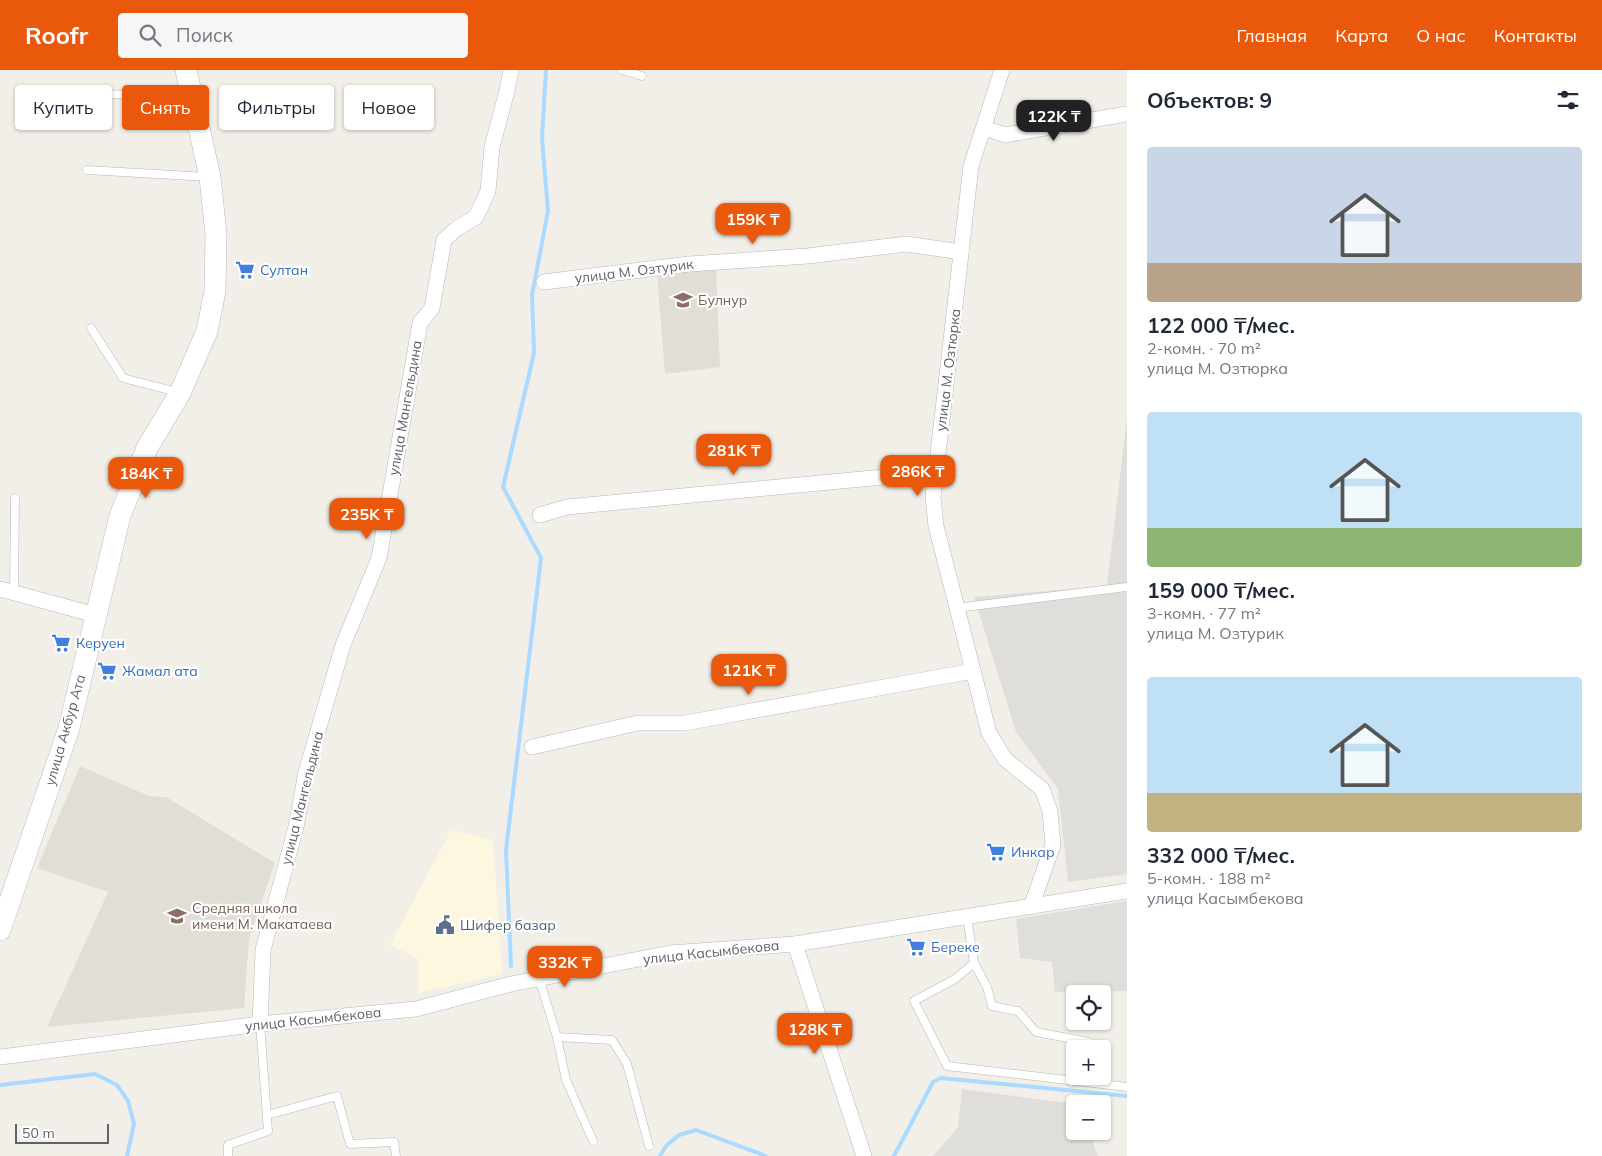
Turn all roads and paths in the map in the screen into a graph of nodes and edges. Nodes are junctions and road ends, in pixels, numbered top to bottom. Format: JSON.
{"nodes":[{"id":1,"x":186,"y":70,"type":"edge"},
{"id":2,"x":511,"y":70,"type":"edge"},
{"id":3,"x":622,"y":70,"type":"edge"},
{"id":4,"x":1002,"y":70,"type":"edge"},
{"id":5,"x":642,"y":76,"type":"dead end"},
{"id":6,"x":190,"y":85,"type":"edge"},
{"id":7,"x":1127,"y":114,"type":"edge"},
{"id":8,"x":984,"y":128,"type":"junction"},
{"id":9,"x":200,"y":130,"type":"edge"},
{"id":10,"x":87,"y":170,"type":"dead end"},
{"id":11,"x":210,"y":177,"type":"junction"},
{"id":12,"x":962,"y":252,"type":"junction"},
{"id":13,"x":544,"y":282,"type":"dead end"},
{"id":14,"x":91,"y":328,"type":"dead end"},
{"id":15,"x":180,"y":393,"type":"junction"},
{"id":16,"x":936,"y":472,"type":"junction"},
{"id":17,"x":15,"y":498,"type":"dead end"},
{"id":18,"x":540,"y":515,"type":"dead end"},
{"id":19,"x":1127,"y":587,"type":"edge"},
{"id":20,"x":7,"y":591,"type":"edge"},
{"id":21,"x":956,"y":608,"type":"junction"},
{"id":22,"x":96,"y":615,"type":"junction"},
{"id":23,"x":973,"y":671,"type":"junction"},
{"id":24,"x":532,"y":748,"type":"dead end"},
{"id":25,"x":1127,"y":891,"type":"edge"},
{"id":26,"x":1031,"y":907,"type":"junction"},
{"id":27,"x":967,"y":917,"type":"junction"},
{"id":28,"x":0,"y":930,"type":"edge"},
{"id":29,"x":795,"y":944,"type":"junction"},
{"id":30,"x":974,"y":963,"type":"junction"},
{"id":31,"x":539,"y":978,"type":"junction"},
{"id":32,"x":260,"y":1024,"type":"junction"},
{"id":33,"x":557,"y":1037,"type":"junction"},
{"id":34,"x":1078,"y":1040,"type":"edge"},
{"id":35,"x":0,"y":1057,"type":"edge"},
{"id":36,"x":1127,"y":1088,"type":"edge"},
{"id":37,"x":267,"y":1115,"type":"junction"},
{"id":38,"x":593,"y":1141,"type":"dead end"},
{"id":39,"x":649,"y":1146,"type":"dead end"},
{"id":40,"x":228,"y":1156,"type":"edge"},
{"id":41,"x":396,"y":1156,"type":"edge"},
{"id":42,"x":864,"y":1156,"type":"edge"}],
"edges":[{"from":1,"to":6,"type":"main road","name":"улица Акбур Ата"},
{"from":2,"to":32,"type":"street","name":"улица Мангельдина"},
{"from":3,"to":5,"type":"lane"},
{"from":4,"to":8,"type":"street","name":"улица М. Озтюрка"},
{"from":7,"to":8,"type":"street"},
{"from":8,"to":12,"type":"street","name":"улица М. Озтюрка"},
{"from":9,"to":11,"type":"main road","name":"улица Акбур Ата"},
{"from":10,"to":11,"type":"lane"},
{"from":11,"to":15,"type":"main road","name":"улица Акбур Ата"},
{"from":12,"to":13,"type":"street","name":"улица М. Озтурик"},
{"from":12,"to":16,"type":"street","name":"улица М. Озтюрка"},
{"from":14,"to":15,"type":"lane"},
{"from":15,"to":22,"type":"main road","name":"улица Акбур Ата"},
{"from":16,"to":18,"type":"street"},
{"from":16,"to":21,"type":"street","name":"улица М. Озтюрка"},
{"from":17,"to":20,"type":"lane"},
{"from":19,"to":21,"type":"lane"},
{"from":20,"to":22,"type":"street"},
{"from":21,"to":23,"type":"street","name":"улица М. Озтюрка"},
{"from":22,"to":28,"type":"main road","name":"улица Акбур Ата"},
{"from":23,"to":24,"type":"street"},
{"from":23,"to":26,"type":"street","name":"улица М. Озтюрка"},
{"from":25,"to":26,"type":"street","name":"улица Касымбекова"},
{"from":26,"to":27,"type":"street","name":"улица Касымбекова"},
{"from":27,"to":29,"type":"street","name":"улица Касымбекова"},
{"from":27,"to":30,"type":"lane"},
{"from":29,"to":31,"type":"street","name":"улица Касымбекова"},
{"from":29,"to":42,"type":"street"},
{"from":30,"to":34,"type":"lane"},
{"from":30,"to":36,"type":"lane"},
{"from":31,"to":32,"type":"street","name":"улица Касымбекова"},
{"from":31,"to":33,"type":"lane"},
{"from":32,"to":35,"type":"street","name":"улица Касымбекова"},
{"from":32,"to":37,"type":"lane"},
{"from":33,"to":38,"type":"lane"},
{"from":33,"to":39,"type":"lane"},
{"from":37,"to":40,"type":"lane"},
{"from":37,"to":41,"type":"lane"}]}
